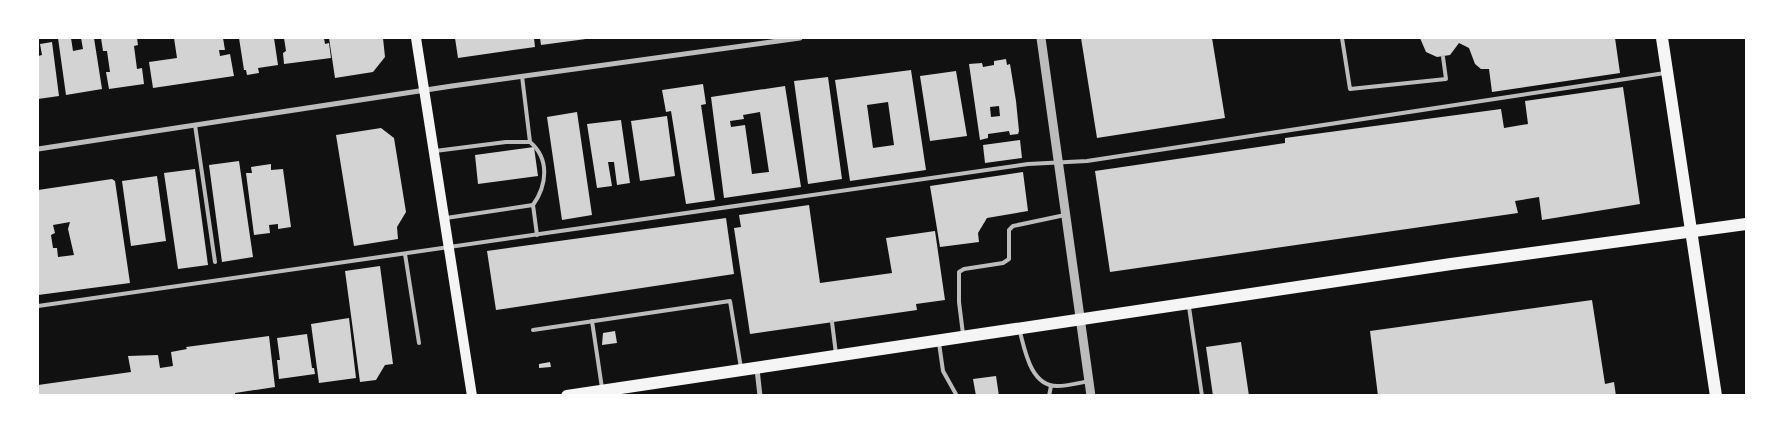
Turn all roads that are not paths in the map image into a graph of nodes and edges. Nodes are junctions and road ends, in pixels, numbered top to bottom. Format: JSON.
{"nodes":[{"id":1,"x":416,"y":38,"type":"edge"},
{"id":2,"x":800,"y":38,"type":"edge"},
{"id":3,"x":1041,"y":38,"type":"edge"},
{"id":4,"x":1342,"y":38,"type":"edge"},
{"id":5,"x":1662,"y":38,"type":"edge"},
{"id":6,"x":1443,"y":57,"type":"dead end"},
{"id":7,"x":1667,"y":73,"type":"junction"},
{"id":8,"x":522,"y":76,"type":"junction"},
{"id":9,"x":424,"y":90,"type":"junction"},
{"id":10,"x":194,"y":125,"type":"junction"},
{"id":11,"x":530,"y":142,"type":"junction"},
{"id":12,"x":38,"y":149,"type":"edge"},
{"id":13,"x":434,"y":151,"type":"junction"},
{"id":14,"x":1058,"y":162,"type":"junction"},
{"id":15,"x":533,"y":206,"type":"junction"},
{"id":16,"x":1065,"y":215,"type":"junction"},
{"id":17,"x":446,"y":218,"type":"junction"},
{"id":18,"x":1746,"y":224,"type":"edge"},
{"id":19,"x":1692,"y":231,"type":"junction"},
{"id":20,"x":537,"y":235,"type":"junction"},
{"id":21,"x":450,"y":247,"type":"junction"},
{"id":22,"x":406,"y":254,"type":"junction"},
{"id":23,"x":215,"y":262,"type":"dead end"},
{"id":24,"x":1188,"y":304,"type":"junction"},
{"id":25,"x":38,"y":306,"type":"edge"},
{"id":26,"x":1080,"y":320,"type":"junction"},
{"id":27,"x":592,"y":321,"type":"junction"},
{"id":28,"x":832,"y":322,"type":"dead end"},
{"id":29,"x":1019,"y":329,"type":"junction"},
{"id":30,"x":533,"y":330,"type":"dead end"},
{"id":31,"x":964,"y":337,"type":"junction"},
{"id":32,"x":938,"y":340,"type":"junction"},
{"id":33,"x":419,"y":343,"type":"dead end"},
{"id":34,"x":837,"y":356,"type":"junction"},
{"id":35,"x":756,"y":368,"type":"junction"},
{"id":36,"x":741,"y":370,"type":"junction"},
{"id":37,"x":1089,"y":381,"type":"junction"},
{"id":38,"x":1051,"y":386,"type":"junction"},
{"id":39,"x":602,"y":390,"type":"junction"},
{"id":40,"x":472,"y":396,"type":"edge"},
{"id":41,"x":567,"y":396,"type":"edge"},
{"id":42,"x":760,"y":396,"type":"edge"},
{"id":43,"x":957,"y":396,"type":"edge"},
{"id":44,"x":1049,"y":396,"type":"edge"},
{"id":45,"x":1091,"y":396,"type":"edge"},
{"id":46,"x":1202,"y":396,"type":"edge"},
{"id":47,"x":1716,"y":396,"type":"edge"}],
"edges":[{"from":1,"to":9,"type":"main road"},
{"from":2,"to":8,"type":"street"},
{"from":3,"to":14,"type":"street"},
{"from":4,"to":6,"type":"lane"},
{"from":5,"to":7,"type":"main road"},
{"from":7,"to":14,"type":"lane"},
{"from":7,"to":19,"type":"main road"},
{"from":8,"to":9,"type":"street"},
{"from":8,"to":11,"type":"lane"},
{"from":9,"to":10,"type":"street"},
{"from":9,"to":13,"type":"main road"},
{"from":10,"to":12,"type":"street"},
{"from":10,"to":23,"type":"lane"},
{"from":11,"to":13,"type":"lane"},
{"from":11,"to":15,"type":"lane"},
{"from":13,"to":17,"type":"main road"},
{"from":14,"to":16,"type":"street"},
{"from":14,"to":20,"type":"lane"},
{"from":15,"to":17,"type":"lane"},
{"from":15,"to":20,"type":"lane"},
{"from":16,"to":26,"type":"street"},
{"from":16,"to":31,"type":"lane"},
{"from":17,"to":21,"type":"main road"},
{"from":18,"to":19,"type":"main road"},
{"from":19,"to":24,"type":"main road"},
{"from":19,"to":47,"type":"main road"},
{"from":20,"to":21,"type":"lane"},
{"from":21,"to":22,"type":"lane"},
{"from":21,"to":40,"type":"main road"},
{"from":22,"to":25,"type":"lane"},
{"from":22,"to":33,"type":"lane"},
{"from":24,"to":26,"type":"main road"},
{"from":24,"to":46,"type":"lane"},
{"from":26,"to":29,"type":"main road"},
{"from":26,"to":37,"type":"street"},
{"from":27,"to":30,"type":"lane"},
{"from":27,"to":36,"type":"lane"},
{"from":27,"to":39,"type":"lane"},
{"from":28,"to":34,"type":"lane"},
{"from":29,"to":31,"type":"main road"},
{"from":29,"to":38,"type":"lane"},
{"from":31,"to":32,"type":"main road"},
{"from":32,"to":34,"type":"main road"},
{"from":32,"to":43,"type":"lane"},
{"from":34,"to":35,"type":"main road"},
{"from":35,"to":36,"type":"main road"},
{"from":35,"to":42,"type":"street"},
{"from":36,"to":39,"type":"main road"},
{"from":37,"to":38,"type":"lane"},
{"from":37,"to":45,"type":"street"},
{"from":38,"to":44,"type":"lane"},
{"from":39,"to":41,"type":"main road"}]}
